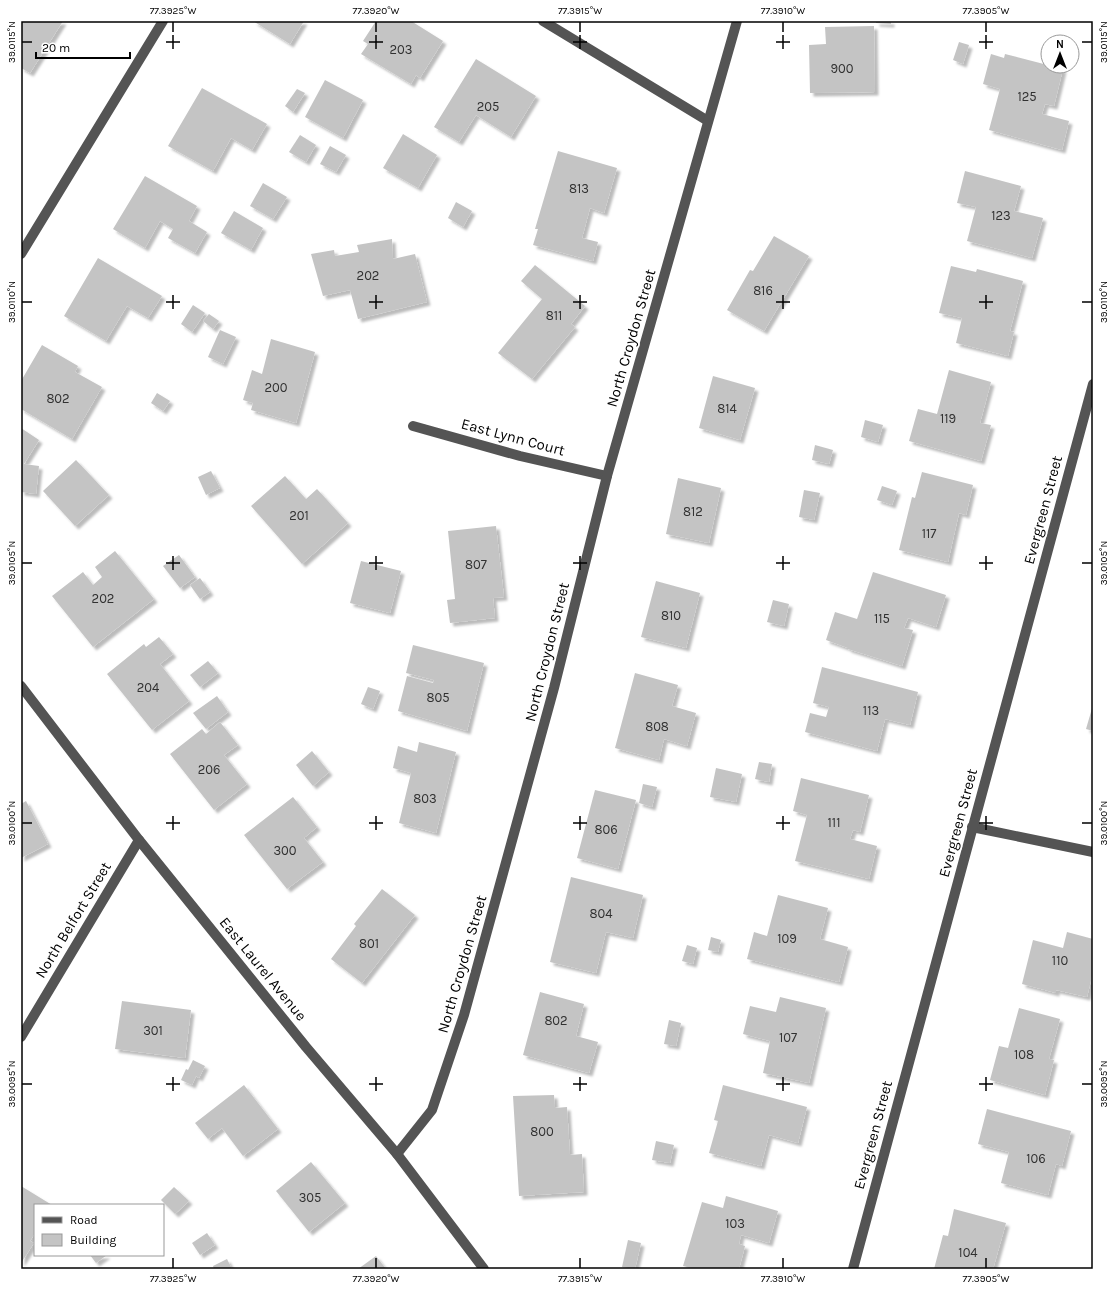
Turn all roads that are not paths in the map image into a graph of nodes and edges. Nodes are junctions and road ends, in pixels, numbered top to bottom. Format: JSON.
{"nodes":[{"id":1,"x":163,"y":21,"type":"edge"},
{"id":2,"x":543,"y":21,"type":"edge"},
{"id":3,"x":736,"y":21,"type":"edge"},
{"id":4,"x":708,"y":121,"type":"junction"},
{"id":5,"x":21,"y":254,"type":"edge"},
{"id":6,"x":1093,"y":384,"type":"edge"},
{"id":7,"x":413,"y":426,"type":"dead end"},
{"id":8,"x":607,"y":476,"type":"junction"},
{"id":9,"x":21,"y":686,"type":"edge"},
{"id":10,"x":972,"y":827,"type":"junction"},
{"id":11,"x":139,"y":840,"type":"junction"},
{"id":12,"x":1093,"y":852,"type":"edge"},
{"id":13,"x":21,"y":1037,"type":"edge"},
{"id":14,"x":397,"y":1154,"type":"junction"},
{"id":15,"x":484,"y":1269,"type":"edge"},
{"id":16,"x":852,"y":1269,"type":"edge"}],
"edges":[{"from":1,"to":5,"type":"street"},
{"from":2,"to":4,"type":"street"},
{"from":3,"to":4,"type":"street","name":"North Croydon Street"},
{"from":4,"to":8,"type":"street","name":"North Croydon Street"},
{"from":6,"to":10,"type":"street","name":"Evergreen Street"},
{"from":7,"to":8,"type":"street","name":"East Lynn Court"},
{"from":8,"to":14,"type":"street","name":"North Croydon Street"},
{"from":9,"to":11,"type":"street","name":"East Laurel Avenue"},
{"from":10,"to":12,"type":"street"},
{"from":10,"to":16,"type":"street","name":"Evergreen Street"},
{"from":11,"to":13,"type":"street","name":"North Belfort Street"},
{"from":11,"to":14,"type":"street","name":"East Laurel Avenue"},
{"from":14,"to":15,"type":"street","name":"East Laurel Avenue"}]}
